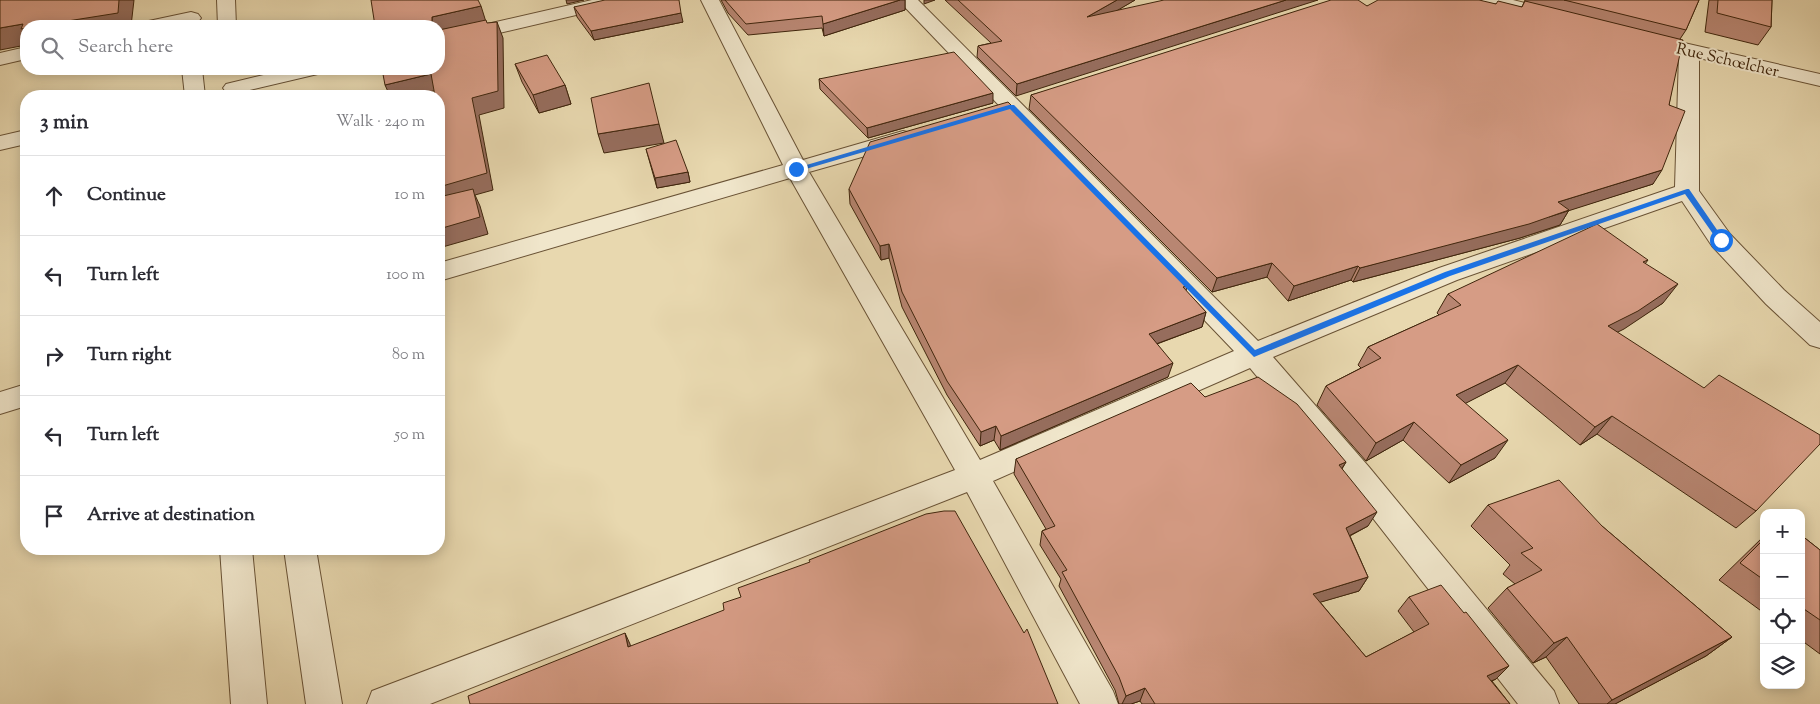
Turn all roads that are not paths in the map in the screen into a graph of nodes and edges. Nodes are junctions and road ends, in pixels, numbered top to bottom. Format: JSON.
{"nodes":[{"id":1,"x":616,"y":0,"type":"edge"},
{"id":2,"x":710,"y":0,"type":"edge"},
{"id":3,"x":907,"y":0,"type":"edge"},
{"id":4,"x":1491,"y":0,"type":"edge"},
{"id":5,"x":229,"y":1,"type":"edge"},
{"id":6,"x":1547,"y":14,"type":"edge"},
{"id":7,"x":189,"y":15,"type":"edge"},
{"id":8,"x":172,"y":20,"type":"edge"},
{"id":9,"x":227,"y":20,"type":"edge"},
{"id":10,"x":445,"y":39,"type":"edge"},
{"id":11,"x":1652,"y":40,"type":"edge"},
{"id":12,"x":1689,"y":50,"type":"junction"},
{"id":13,"x":20,"y":54,"type":"edge"},
{"id":14,"x":0,"y":59,"type":"edge"},
{"id":15,"x":193,"y":75,"type":"edge"},
{"id":16,"x":282,"y":75,"type":"edge"},
{"id":17,"x":1820,"y":80,"type":"edge"},
{"id":18,"x":233,"y":84,"type":"edge"},
{"id":19,"x":194,"y":90,"type":"edge"},
{"id":20,"x":927,"y":131,"type":"edge"},
{"id":21,"x":20,"y":138,"type":"edge"},
{"id":22,"x":0,"y":143,"type":"edge"},
{"id":23,"x":796,"y":169,"type":"junction"},
{"id":24,"x":1687,"y":191,"type":"junction"},
{"id":25,"x":445,"y":270,"type":"edge"},
{"id":26,"x":1820,"y":338,"type":"edge"},
{"id":27,"x":1254,"y":354,"type":"junction"},
{"id":28,"x":20,"y":397,"type":"edge"},
{"id":29,"x":0,"y":403,"type":"edge"},
{"id":30,"x":974,"y":476,"type":"junction"},
{"id":31,"x":237,"y":555,"type":"edge"},
{"id":32,"x":301,"y":555,"type":"edge"},
{"id":33,"x":249,"y":704,"type":"edge"},
{"id":34,"x":324,"y":704,"type":"edge"},
{"id":35,"x":385,"y":704,"type":"edge"},
{"id":36,"x":1100,"y":704,"type":"edge"},
{"id":37,"x":1541,"y":704,"type":"edge"}],
"edges":[{"from":1,"to":10,"type":"street"},
{"from":2,"to":23,"type":"street"},
{"from":3,"to":27,"type":"street"},
{"from":4,"to":6,"type":"street"},
{"from":5,"to":9,"type":"street"},
{"from":7,"to":8,"type":"street"},
{"from":11,"to":12,"type":"street","name":"Rue Schœlcher"},
{"from":12,"to":17,"type":"street","name":"Rue Schœlcher"},
{"from":12,"to":24,"type":"street"},
{"from":13,"to":14,"type":"street"},
{"from":15,"to":19,"type":"street"},
{"from":16,"to":18,"type":"street"},
{"from":20,"to":23,"type":"street"},
{"from":21,"to":22,"type":"street"},
{"from":23,"to":25,"type":"street"},
{"from":23,"to":30,"type":"street"},
{"from":24,"to":26,"type":"street"},
{"from":24,"to":27,"type":"street"},
{"from":27,"to":30,"type":"street"},
{"from":27,"to":37,"type":"street"},
{"from":28,"to":29,"type":"street"},
{"from":30,"to":35,"type":"street"},
{"from":30,"to":36,"type":"street"},
{"from":31,"to":33,"type":"street"},
{"from":32,"to":34,"type":"street"}]}
